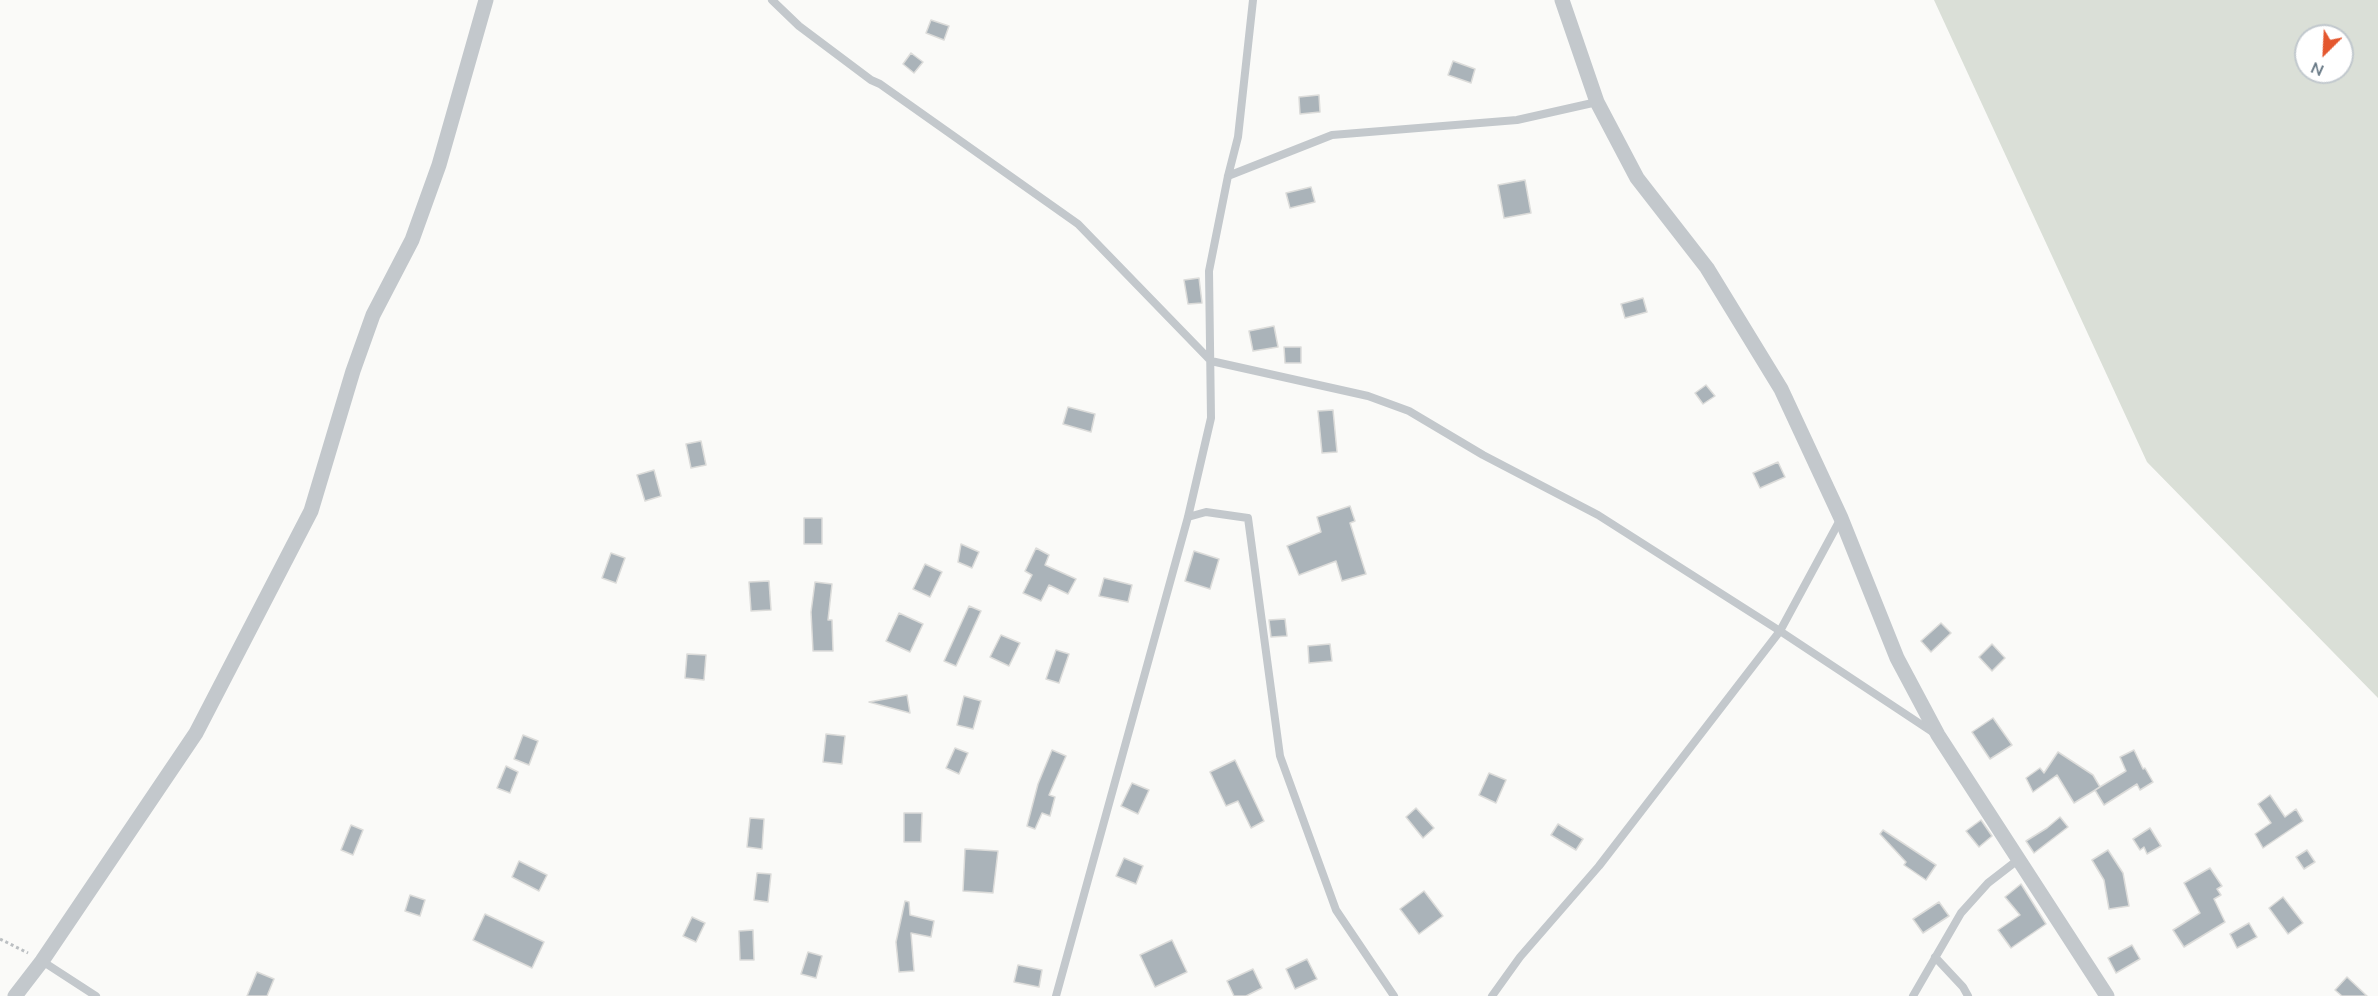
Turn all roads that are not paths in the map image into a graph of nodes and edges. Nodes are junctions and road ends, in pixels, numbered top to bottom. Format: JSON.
{"nodes":[{"id":1,"x":486,"y":0,"type":"edge"},
{"id":2,"x":772,"y":0,"type":"edge"},
{"id":3,"x":1253,"y":0,"type":"edge"},
{"id":4,"x":1562,"y":0,"type":"edge"},
{"id":5,"x":1597,"y":102,"type":"junction"},
{"id":6,"x":1228,"y":176,"type":"junction"},
{"id":7,"x":1211,"y":361,"type":"junction"},
{"id":8,"x":1188,"y":517,"type":"junction"},
{"id":9,"x":1841,"y":518,"type":"junction"},
{"id":10,"x":1780,"y":631,"type":"junction"},
{"id":11,"x":1938,"y":735,"type":"junction"},
{"id":12,"x":2019,"y":860,"type":"junction"},
{"id":13,"x":1935,"y":957,"type":"junction"},
{"id":14,"x":42,"y":961,"type":"junction"},
{"id":15,"x":15,"y":996,"type":"edge"},
{"id":16,"x":96,"y":996,"type":"edge"},
{"id":17,"x":1056,"y":996,"type":"edge"},
{"id":18,"x":1394,"y":996,"type":"edge"},
{"id":19,"x":1492,"y":996,"type":"edge"},
{"id":20,"x":1913,"y":996,"type":"edge"},
{"id":21,"x":1968,"y":996,"type":"edge"},
{"id":22,"x":2107,"y":996,"type":"edge"}],
"edges":[{"from":1,"to":14,"type":"street"},
{"from":2,"to":7,"type":"lane"},
{"from":3,"to":6,"type":"lane"},
{"from":4,"to":5,"type":"street"},
{"from":5,"to":6,"type":"lane"},
{"from":5,"to":9,"type":"street"},
{"from":6,"to":7,"type":"lane"},
{"from":7,"to":8,"type":"lane"},
{"from":7,"to":10,"type":"lane"},
{"from":8,"to":17,"type":"lane"},
{"from":8,"to":18,"type":"lane"},
{"from":9,"to":10,"type":"lane"},
{"from":9,"to":11,"type":"street"},
{"from":10,"to":11,"type":"lane"},
{"from":10,"to":19,"type":"lane"},
{"from":11,"to":12,"type":"street"},
{"from":12,"to":13,"type":"lane"},
{"from":12,"to":22,"type":"street"},
{"from":13,"to":20,"type":"lane"},
{"from":13,"to":21,"type":"lane"},
{"from":14,"to":15,"type":"street"},
{"from":14,"to":16,"type":"lane"}]}
